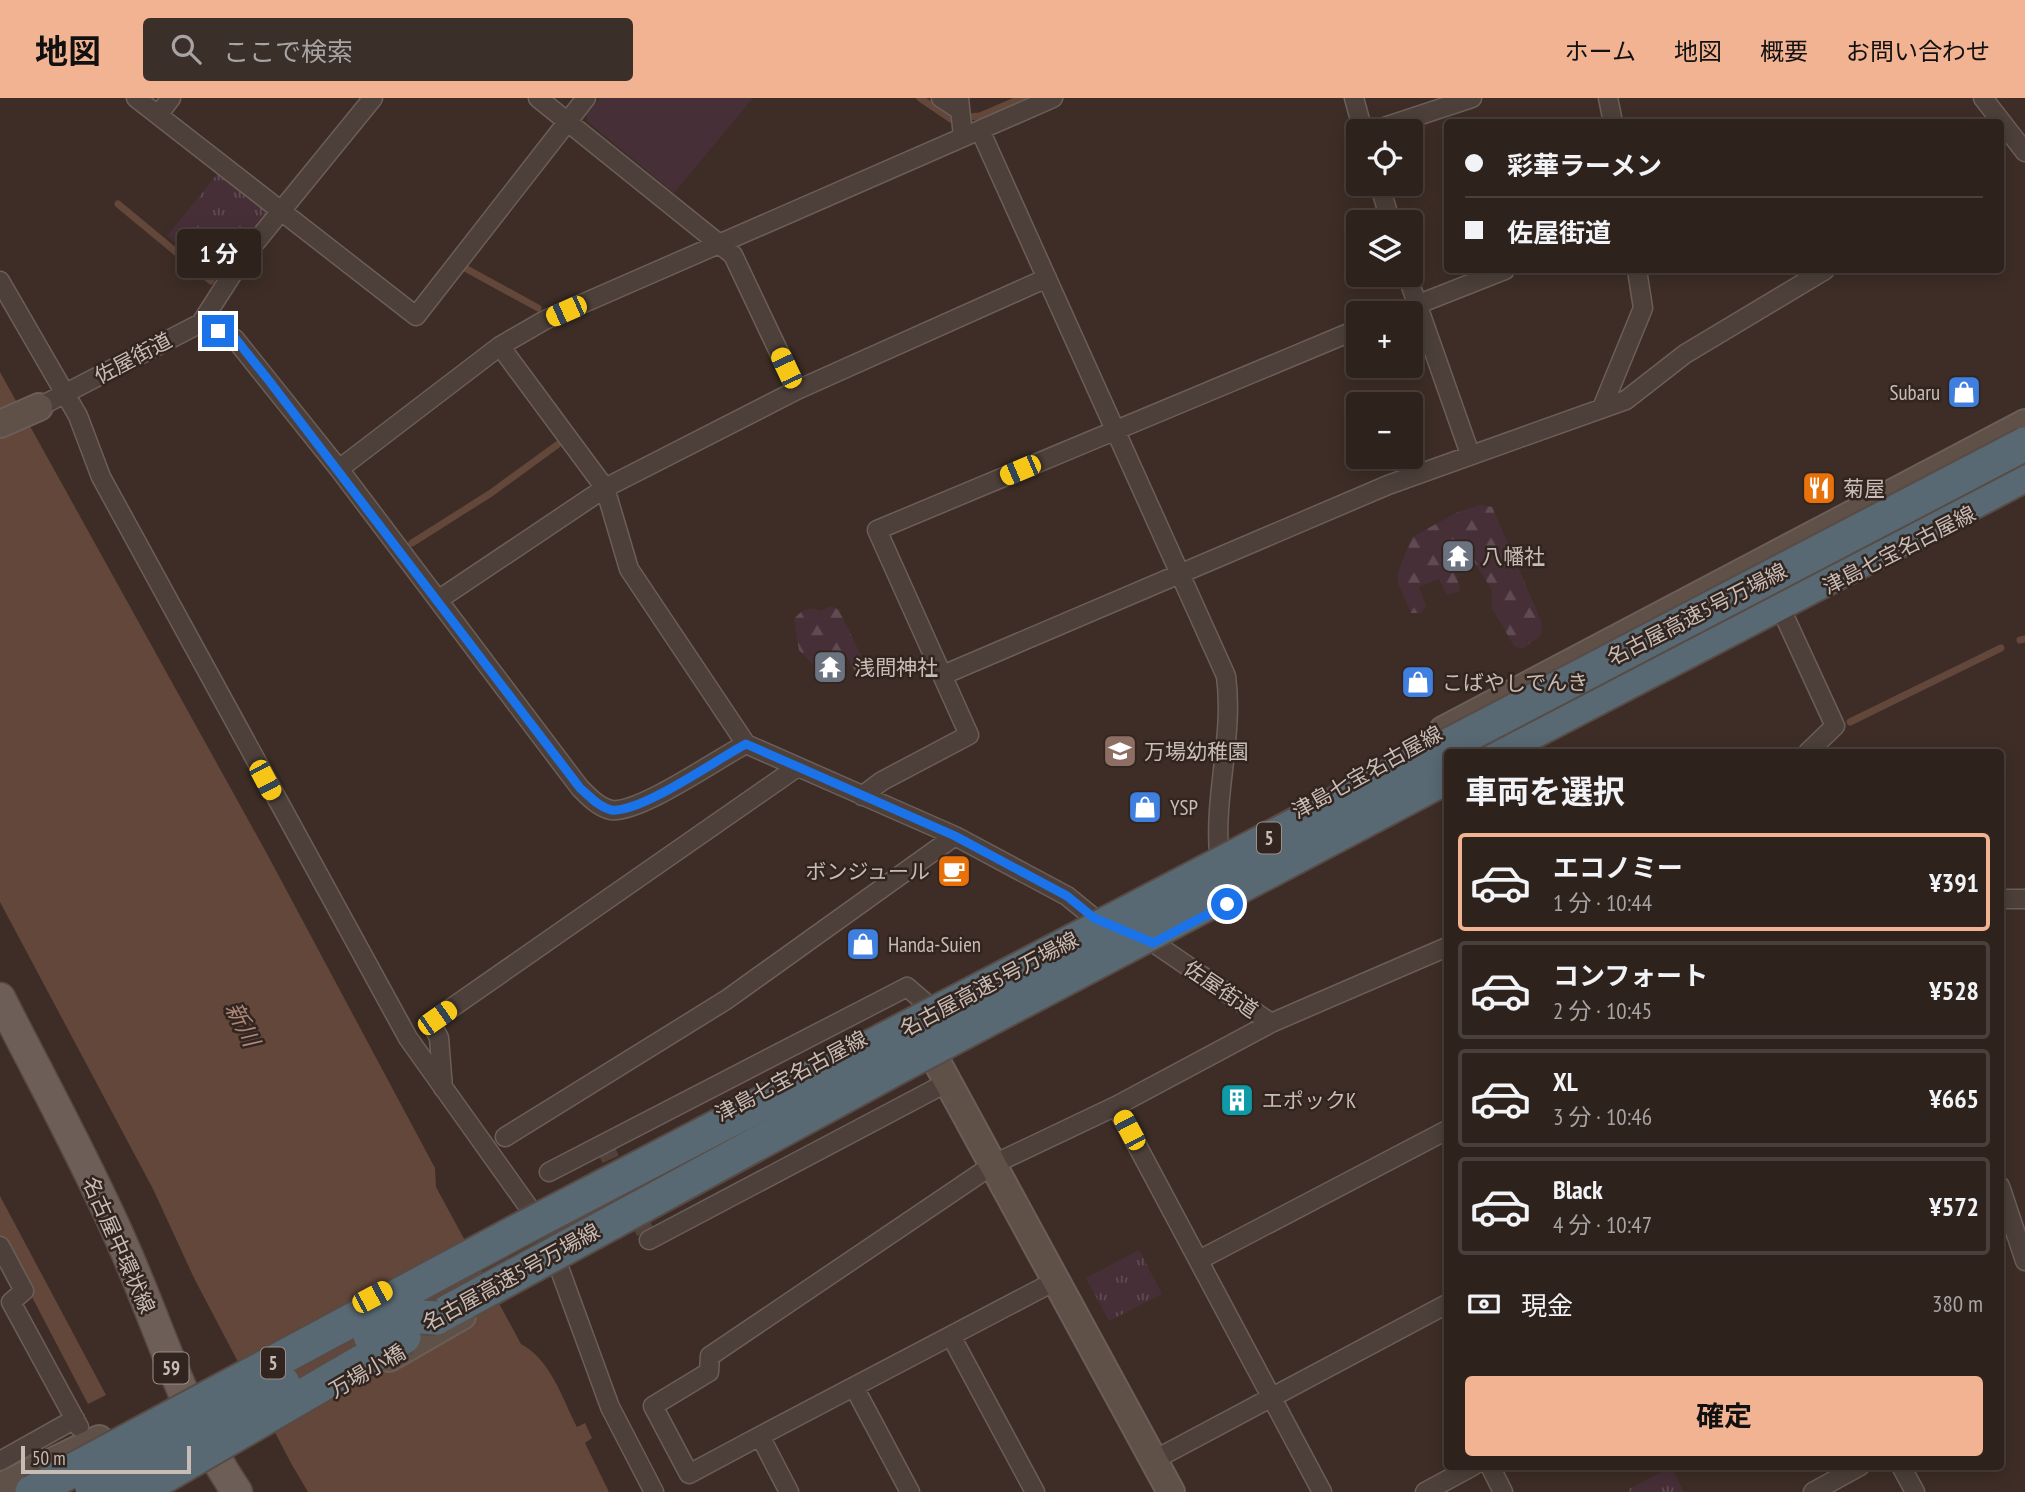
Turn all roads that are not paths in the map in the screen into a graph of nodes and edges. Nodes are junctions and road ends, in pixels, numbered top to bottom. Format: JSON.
{"nodes":[{"id":1,"x":136,"y":98,"type":"edge"},
{"id":2,"x":171,"y":98,"type":"edge"},
{"id":3,"x":373,"y":98,"type":"edge"},
{"id":4,"x":538,"y":98,"type":"edge"},
{"id":5,"x":586,"y":98,"type":"edge"},
{"id":6,"x":941,"y":98,"type":"edge"},
{"id":7,"x":1053,"y":98,"type":"edge"},
{"id":8,"x":1354,"y":98,"type":"edge"},
{"id":9,"x":1472,"y":98,"type":"edge"},
{"id":10,"x":1608,"y":98,"type":"edge"},
{"id":11,"x":1983,"y":98,"type":"edge"},
{"id":12,"x":959,"y":104,"type":"edge"},
{"id":13,"x":158,"y":114,"type":"junction"},
{"id":14,"x":1360,"y":119,"type":"edge"},
{"id":15,"x":1408,"y":119,"type":"edge"},
{"id":16,"x":1612,"y":119,"type":"edge"},
{"id":17,"x":1995,"y":119,"type":"edge"},
{"id":18,"x":566,"y":122,"type":"junction"},
{"id":19,"x":980,"y":130,"type":"junction"},
{"id":20,"x":963,"y":137,"type":"junction"},
{"id":21,"x":2007,"y":141,"type":"edge"},
{"id":22,"x":2025,"y":152,"type":"edge"},
{"id":23,"x":280,"y":212,"type":"junction"},
{"id":24,"x":719,"y":244,"type":"junction"},
{"id":25,"x":1497,"y":273,"type":"edge"},
{"id":26,"x":1637,"y":273,"type":"edge"},
{"id":27,"x":1820,"y":273,"type":"edge"},
{"id":28,"x":1047,"y":278,"type":"junction"},
{"id":29,"x":0,"y":281,"type":"edge"},
{"id":30,"x":1423,"y":302,"type":"edge"},
{"id":31,"x":201,"y":323,"type":"junction"},
{"id":32,"x":1423,"y":324,"type":"edge"},
{"id":33,"x":1346,"y":334,"type":"edge"},
{"id":34,"x":500,"y":346,"type":"junction"},
{"id":35,"x":797,"y":390,"type":"junction"},
{"id":36,"x":65,"y":394,"type":"junction"},
{"id":37,"x":39,"y":407,"type":"joint"},
{"id":38,"x":1602,"y":408,"type":"junction"},
{"id":39,"x":0,"y":424,"type":"edge"},
{"id":40,"x":2025,"y":424,"type":"edge"},
{"id":41,"x":1115,"y":430,"type":"junction"},
{"id":42,"x":2025,"y":444,"type":"edge"},
{"id":43,"x":1470,"y":454,"type":"junction"},
{"id":44,"x":339,"y":469,"type":"junction"},
{"id":45,"x":2025,"y":475,"type":"edge"},
{"id":46,"x":2025,"y":485,"type":"edge"},
{"id":47,"x":605,"y":488,"type":"junction"},
{"id":48,"x":1181,"y":574,"type":"junction"},
{"id":49,"x":438,"y":600,"type":"junction"},
{"id":50,"x":1782,"y":611,"type":"junction"},
{"id":51,"x":943,"y":675,"type":"junction"},
{"id":52,"x":746,"y":744,"type":"junction"},
{"id":53,"x":1500,"y":749,"type":"edge"},
{"id":54,"x":1520,"y":749,"type":"edge"},
{"id":55,"x":1811,"y":749,"type":"edge"},
{"id":56,"x":796,"y":768,"type":"junction"},
{"id":57,"x":1444,"y":779,"type":"edge"},
{"id":58,"x":1444,"y":790,"type":"edge"},
{"id":59,"x":862,"y":796,"type":"junction"},
{"id":60,"x":955,"y":836,"type":"junction"},
{"id":61,"x":1219,"y":853,"type":"junction"},
{"id":62,"x":2004,"y":899,"type":"edge"},
{"id":63,"x":2025,"y":899,"type":"edge"},
{"id":64,"x":1094,"y":918,"type":"junction"},
{"id":65,"x":1153,"y":943,"type":"junction"},
{"id":66,"x":1444,"y":948,"type":"edge"},
{"id":67,"x":0,"y":998,"type":"edge"},
{"id":68,"x":928,"y":1004,"type":"junction"},
{"id":69,"x":1271,"y":1023,"type":"junction"},
{"id":70,"x":943,"y":1073,"type":"junction"},
{"id":71,"x":444,"y":1090,"type":"junction"},
{"id":72,"x":1116,"y":1106,"type":"junction"},
{"id":73,"x":1444,"y":1132,"type":"edge"},
{"id":74,"x":505,"y":1137,"type":"dead end"},
{"id":75,"x":994,"y":1164,"type":"junction"},
{"id":76,"x":549,"y":1172,"type":"dead end"},
{"id":77,"x":2004,"y":1198,"type":"edge"},
{"id":78,"x":521,"y":1219,"type":"junction"},
{"id":79,"x":649,"y":1240,"type":"dead end"},
{"id":80,"x":0,"y":1246,"type":"edge"},
{"id":81,"x":1199,"y":1260,"type":"junction"},
{"id":82,"x":2025,"y":1261,"type":"edge"},
{"id":83,"x":557,"y":1262,"type":"junction"},
{"id":84,"x":1057,"y":1280,"type":"junction"},
{"id":85,"x":1444,"y":1306,"type":"edge"},
{"id":86,"x":436,"y":1318,"type":"junction"},
{"id":87,"x":951,"y":1336,"type":"junction"},
{"id":88,"x":854,"y":1387,"type":"junction"},
{"id":89,"x":183,"y":1397,"type":"junction"},
{"id":90,"x":1272,"y":1399,"type":"junction"},
{"id":91,"x":760,"y":1436,"type":"junction"},
{"id":92,"x":227,"y":1453,"type":"junction"},
{"id":93,"x":1154,"y":1460,"type":"junction"},
{"id":94,"x":0,"y":1461,"type":"edge"},
{"id":95,"x":1466,"y":1470,"type":"edge"},
{"id":96,"x":1492,"y":1470,"type":"edge"},
{"id":97,"x":1853,"y":1470,"type":"edge"},
{"id":98,"x":1903,"y":1470,"type":"edge"},
{"id":99,"x":0,"y":1487,"type":"edge"},
{"id":100,"x":32,"y":1492,"type":"edge"},
{"id":101,"x":84,"y":1492,"type":"edge"},
{"id":102,"x":137,"y":1492,"type":"edge"},
{"id":103,"x":160,"y":1492,"type":"edge"},
{"id":104,"x":237,"y":1492,"type":"edge"},
{"id":105,"x":654,"y":1492,"type":"edge"},
{"id":106,"x":789,"y":1492,"type":"edge"},
{"id":107,"x":910,"y":1492,"type":"edge"},
{"id":108,"x":1035,"y":1492,"type":"edge"},
{"id":109,"x":1171,"y":1492,"type":"edge"},
{"id":110,"x":1322,"y":1492,"type":"edge"},
{"id":111,"x":1425,"y":1492,"type":"edge"},
{"id":112,"x":1503,"y":1492,"type":"edge"},
{"id":113,"x":1814,"y":1492,"type":"edge"},
{"id":114,"x":1915,"y":1492,"type":"edge"}],
"edges":[{"from":1,"to":13,"type":"street"},
{"from":2,"to":13,"type":"street"},
{"from":3,"to":23,"type":"street"},
{"from":4,"to":18,"type":"street"},
{"from":5,"to":18,"type":"street"},
{"from":6,"to":12,"type":"street"},
{"from":7,"to":19,"type":"street"},
{"from":8,"to":14,"type":"street"},
{"from":9,"to":15,"type":"street"},
{"from":10,"to":16,"type":"street"},
{"from":11,"to":17,"type":"street"},
{"from":12,"to":20,"type":"street"},
{"from":13,"to":23,"type":"street"},
{"from":18,"to":23,"type":"street"},
{"from":18,"to":24,"type":"street"},
{"from":19,"to":20,"type":"street"},
{"from":19,"to":28,"type":"street"},
{"from":20,"to":24,"type":"street"},
{"from":21,"to":22,"type":"street"},
{"from":23,"to":31,"type":"street"},
{"from":24,"to":34,"type":"street"},
{"from":24,"to":35,"type":"street"},
{"from":25,"to":30,"type":"street"},
{"from":26,"to":38,"type":"street"},
{"from":27,"to":38,"type":"street"},
{"from":28,"to":35,"type":"street"},
{"from":28,"to":41,"type":"street"},
{"from":29,"to":36,"type":"street"},
{"from":31,"to":36,"type":"street","name":"佐屋街道"},
{"from":31,"to":44,"type":"street"},
{"from":32,"to":43,"type":"street"},
{"from":33,"to":41,"type":"street"},
{"from":34,"to":44,"type":"street"},
{"from":34,"to":47,"type":"street"},
{"from":35,"to":47,"type":"street"},
{"from":36,"to":37,"type":"street","name":"佐屋街道"},
{"from":36,"to":71,"type":"street"},
{"from":37,"to":39,"type":"main road"},
{"from":38,"to":43,"type":"street"},
{"from":40,"to":61,"type":"main road","name":"津島七宝名古屋線"},
{"from":41,"to":48,"type":"street"},
{"from":41,"to":51,"type":"street"},
{"from":42,"to":100,"type":"highway","name":"名古屋高速5号万場線","number":"5","bridge":true},
{"from":43,"to":48,"type":"street"},
{"from":44,"to":49,"type":"street"},
{"from":45,"to":53,"type":"highway","name":"名古屋高速5号万場線"},
{"from":46,"to":50,"type":"main road","name":"津島七宝名古屋線"},
{"from":47,"to":49,"type":"street"},
{"from":47,"to":52,"type":"street"},
{"from":48,"to":51,"type":"street"},
{"from":48,"to":61,"type":"street"},
{"from":49,"to":52,"type":"street"},
{"from":50,"to":54,"type":"main road","name":"津島七宝名古屋線"},
{"from":50,"to":55,"type":"street"},
{"from":51,"to":59,"type":"street"},
{"from":52,"to":56,"type":"street","name":"佐屋街道"},
{"from":56,"to":59,"type":"street","name":"佐屋街道"},
{"from":56,"to":71,"type":"street"},
{"from":57,"to":86,"type":"highway","name":"名古屋高速5号万場線","number":"5","bridge":true},
{"from":58,"to":65,"type":"main road"},
{"from":59,"to":60,"type":"street","name":"佐屋街道"},
{"from":60,"to":64,"type":"street","name":"佐屋街道"},
{"from":60,"to":74,"type":"street"},
{"from":61,"to":64,"type":"main road","name":"津島七宝名古屋線"},
{"from":62,"to":63,"type":"street"},
{"from":64,"to":65,"type":"street","name":"佐屋街道"},
{"from":64,"to":68,"type":"main road","name":"津島七宝名古屋線"},
{"from":65,"to":69,"type":"street","name":"佐屋街道"},
{"from":65,"to":70,"type":"main road"},
{"from":66,"to":69,"type":"street","name":"佐屋街道"},
{"from":67,"to":89,"type":"main road","name":"名古屋中環状線","number":"59"},
{"from":68,"to":76,"type":"street"},
{"from":68,"to":78,"type":"main road","name":"津島七宝名古屋線"},
{"from":69,"to":72,"type":"street"},
{"from":70,"to":75,"type":"main road"},
{"from":70,"to":79,"type":"street"},
{"from":70,"to":83,"type":"main road"},
{"from":71,"to":78,"type":"street"},
{"from":72,"to":75,"type":"street"},
{"from":72,"to":81,"type":"street"},
{"from":73,"to":81,"type":"street"},
{"from":75,"to":84,"type":"main road"},
{"from":75,"to":91,"type":"street"},
{"from":77,"to":82,"type":"street"},
{"from":78,"to":89,"type":"main road","name":"津島七宝名古屋線"},
{"from":80,"to":94,"type":"street"},
{"from":81,"to":90,"type":"street"},
{"from":83,"to":92,"type":"main road","name":"万場小橋"},
{"from":83,"to":105,"type":"street"},
{"from":84,"to":87,"type":"street"},
{"from":84,"to":93,"type":"main road"},
{"from":85,"to":90,"type":"street"},
{"from":86,"to":101,"type":"highway","bridge":true},
{"from":86,"to":102,"type":"highway","name":"名古屋高速5号万場線","number":"5","bridge":true},
{"from":87,"to":88,"type":"street"},
{"from":87,"to":108,"type":"street"},
{"from":88,"to":91,"type":"street"},
{"from":88,"to":107,"type":"street"},
{"from":89,"to":92,"type":"main road","name":"名古屋中環状線","number":"59"},
{"from":89,"to":99,"type":"main road","name":"津島七宝名古屋線"},
{"from":90,"to":93,"type":"street"},
{"from":90,"to":110,"type":"street"},
{"from":91,"to":106,"type":"street"},
{"from":92,"to":103,"type":"main road"},
{"from":92,"to":104,"type":"main road","name":"名古屋中環状線","number":"59"},
{"from":93,"to":109,"type":"main road"},
{"from":95,"to":111,"type":"street"},
{"from":96,"to":112,"type":"street"},
{"from":97,"to":113,"type":"street"},
{"from":98,"to":114,"type":"street"}]}
